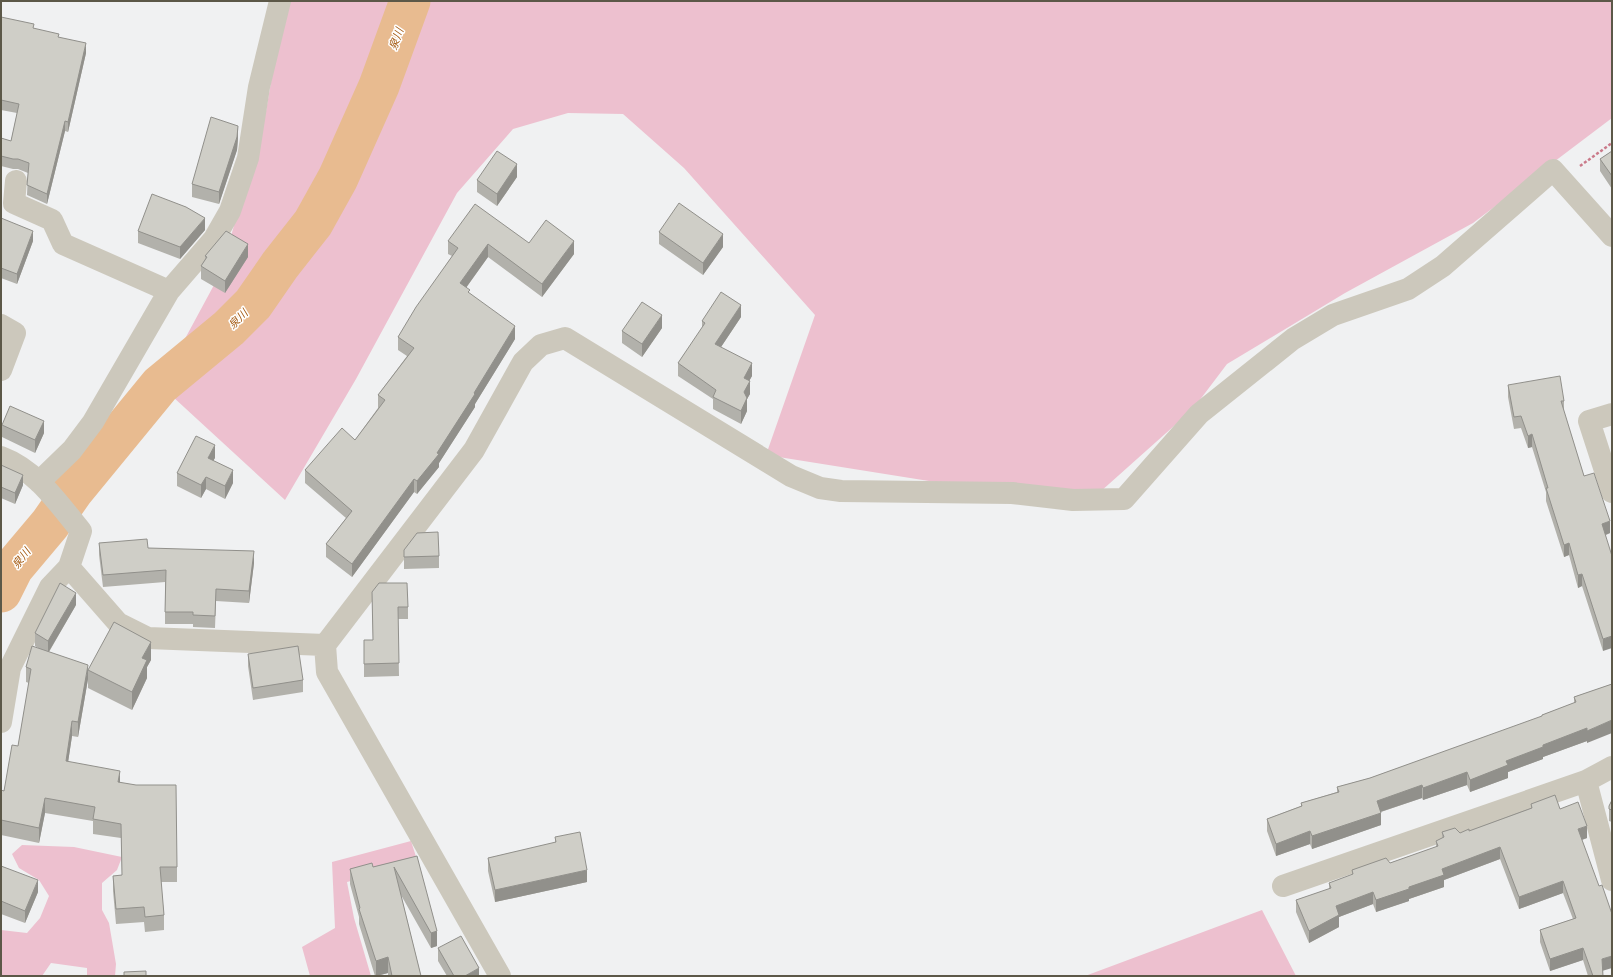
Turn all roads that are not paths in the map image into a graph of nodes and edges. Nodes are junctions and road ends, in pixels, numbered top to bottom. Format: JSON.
{"nodes":[{"id":1,"x":280,"y":1,"type":"edge"},
{"id":2,"x":16,"y":181,"type":"dead end"},
{"id":3,"x":1612,"y":236,"type":"edge"},
{"id":4,"x":168,"y":291,"type":"junction"},
{"id":5,"x":1,"y":325,"type":"edge"},
{"id":6,"x":1,"y":370,"type":"edge"},
{"id":7,"x":1612,"y":414,"type":"edge"},
{"id":8,"x":1,"y":457,"type":"edge"},
{"id":9,"x":42,"y":484,"type":"junction"},
{"id":10,"x":1612,"y":492,"type":"edge"},
{"id":11,"x":69,"y":567,"type":"junction"},
{"id":12,"x":325,"y":645,"type":"junction"},
{"id":13,"x":1,"y":722,"type":"edge"},
{"id":14,"x":1612,"y":768,"type":"edge"},
{"id":15,"x":1586,"y":781,"type":"junction"},
{"id":16,"x":1612,"y":880,"type":"edge"},
{"id":17,"x":1283,"y":886,"type":"dead end"},
{"id":18,"x":500,"y":976,"type":"edge"}],
"edges":[{"from":1,"to":4,"type":"street"},
{"from":2,"to":4,"type":"street"},
{"from":3,"to":12,"type":"street"},
{"from":4,"to":9,"type":"street"},
{"from":5,"to":6,"type":"street"},
{"from":7,"to":10,"type":"street"},
{"from":8,"to":9,"type":"street"},
{"from":9,"to":11,"type":"street"},
{"from":11,"to":12,"type":"street"},
{"from":11,"to":13,"type":"street"},
{"from":12,"to":18,"type":"street"},
{"from":14,"to":15,"type":"street"},
{"from":15,"to":16,"type":"street"},
{"from":15,"to":17,"type":"street"}]}
